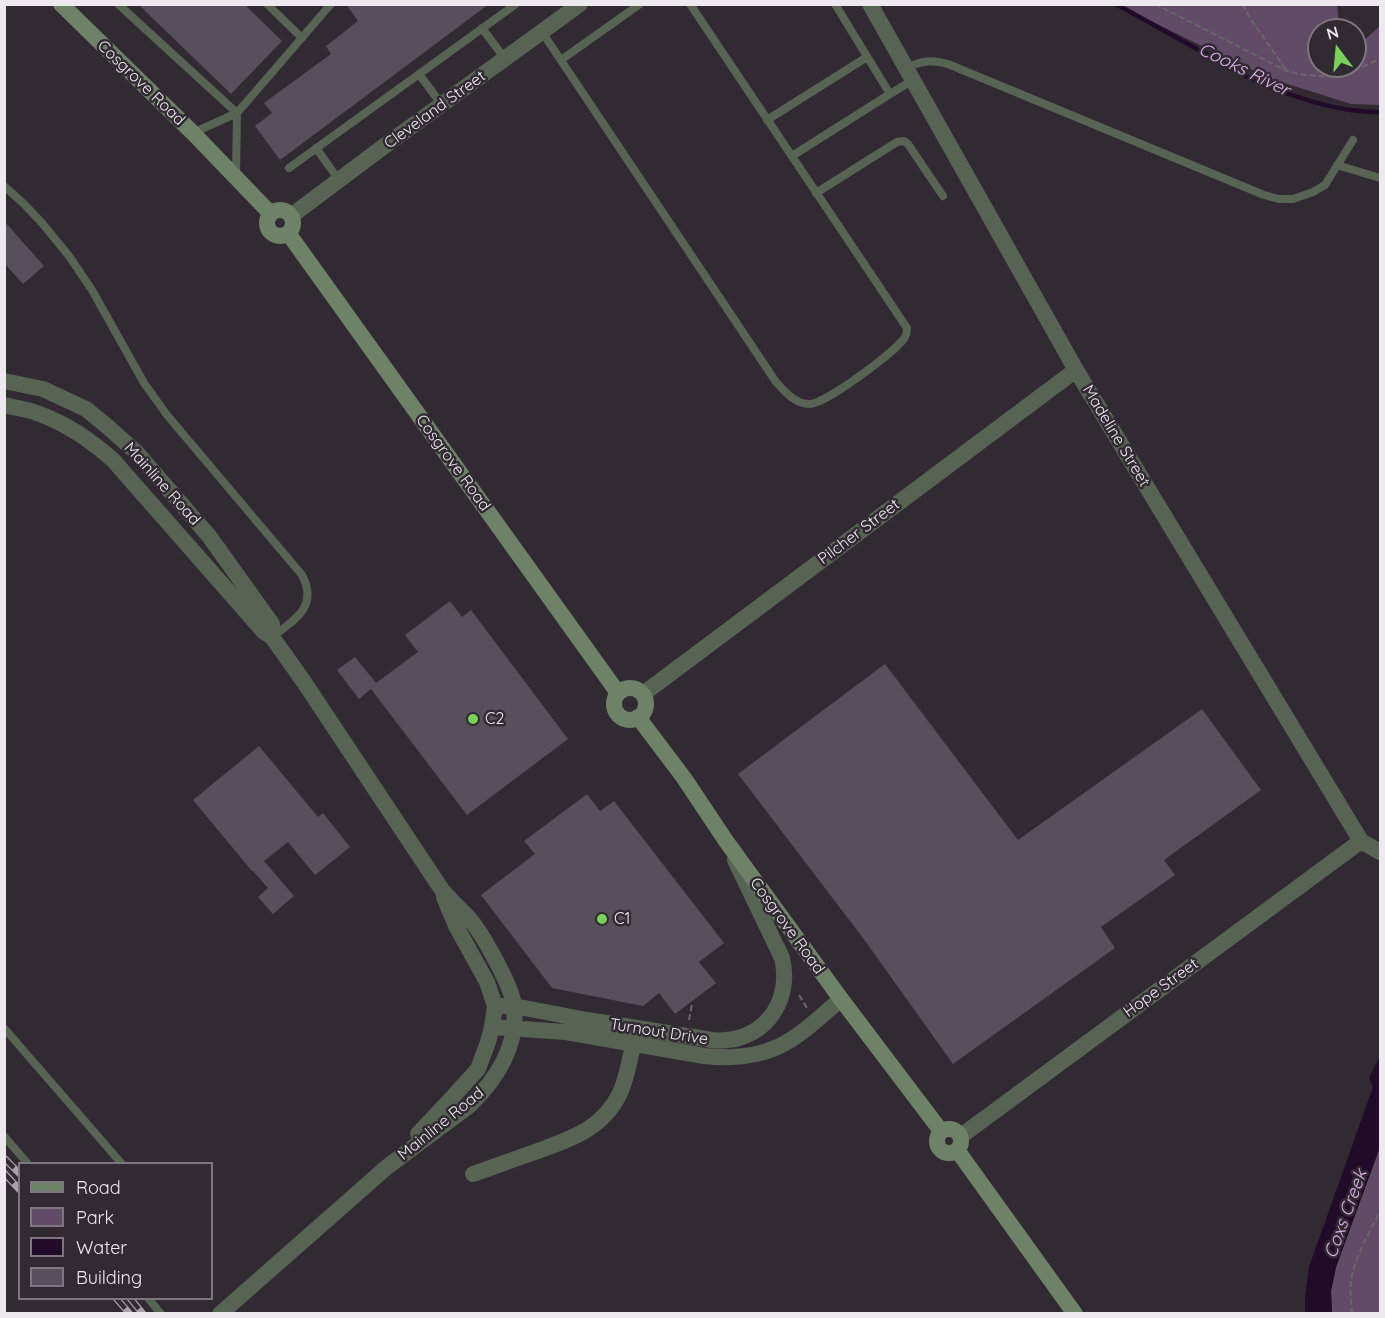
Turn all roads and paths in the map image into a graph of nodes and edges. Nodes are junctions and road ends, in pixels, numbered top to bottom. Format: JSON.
{"nodes":[{"id":1,"x":61,"y":4,"type":"edge"},
{"id":2,"x":118,"y":4,"type":"edge"},
{"id":3,"x":267,"y":4,"type":"edge"},
{"id":4,"x":331,"y":4,"type":"edge"},
{"id":5,"x":516,"y":4,"type":"edge"},
{"id":6,"x":580,"y":4,"type":"edge"},
{"id":7,"x":640,"y":4,"type":"edge"},
{"id":8,"x":690,"y":4,"type":"edge"},
{"id":9,"x":835,"y":4,"type":"edge"},
{"id":10,"x":870,"y":4,"type":"edge"},
{"id":11,"x":1155,"y":4,"type":"edge"},
{"id":12,"x":1243,"y":4,"type":"edge"},
{"id":13,"x":482,"y":28,"type":"junction"},
{"id":14,"x":542,"y":32,"type":"junction"},
{"id":15,"x":302,"y":38,"type":"junction"},
{"id":16,"x":867,"y":57,"type":"junction"},
{"id":17,"x":505,"y":59,"type":"junction"},
{"id":18,"x":1380,"y":59,"type":"edge"},
{"id":19,"x":561,"y":60,"type":"junction"},
{"id":20,"x":1287,"y":71,"type":"junction"},
{"id":21,"x":419,"y":74,"type":"junction"},
{"id":22,"x":909,"y":74,"type":"junction"},
{"id":23,"x":890,"y":94,"type":"junction"},
{"id":24,"x":442,"y":105,"type":"junction"},
{"id":25,"x":237,"y":113,"type":"junction"},
{"id":26,"x":767,"y":120,"type":"junction"},
{"id":27,"x":193,"y":134,"type":"junction"},
{"id":28,"x":1353,"y":140,"type":"dead end"},
{"id":29,"x":316,"y":148,"type":"junction"},
{"id":30,"x":792,"y":156,"type":"junction"},
{"id":31,"x":1337,"y":165,"type":"junction"},
{"id":32,"x":289,"y":168,"type":"dead end"},
{"id":33,"x":236,"y":176,"type":"junction"},
{"id":34,"x":1380,"y":178,"type":"edge"},
{"id":35,"x":339,"y":180,"type":"junction"},
{"id":36,"x":4,"y":186,"type":"edge"},
{"id":37,"x":816,"y":193,"type":"junction"},
{"id":38,"x":943,"y":196,"type":"dead end"},
{"id":39,"x":271,"y":214,"type":"junction"},
{"id":40,"x":291,"y":216,"type":"junction"},
{"id":41,"x":288,"y":233,"type":"junction"},
{"id":42,"x":1076,"y":370,"type":"junction"},
{"id":43,"x":5,"y":382,"type":"edge"},
{"id":44,"x":4,"y":405,"type":"edge"},
{"id":45,"x":272,"y":637,"type":"junction"},
{"id":46,"x":618,"y":693,"type":"junction"},
{"id":47,"x":643,"y":694,"type":"junction"},
{"id":48,"x":638,"y":717,"type":"junction"},
{"id":49,"x":726,"y":841,"type":"junction"},
{"id":50,"x":1361,"y":841,"type":"junction"},
{"id":51,"x":1380,"y":852,"type":"edge"},
{"id":52,"x":442,"y":890,"type":"junction"},
{"id":53,"x":798,"y":994,"type":"dead end"},
{"id":54,"x":841,"y":999,"type":"junction"},
{"id":55,"x":692,"y":1004,"type":"dead end"},
{"id":56,"x":495,"y":1006,"type":"junction"},
{"id":57,"x":514,"y":1006,"type":"junction"},
{"id":58,"x":810,"y":1012,"type":"dead end"},
{"id":59,"x":688,"y":1026,"type":"dead end"},
{"id":60,"x":492,"y":1027,"type":"junction"},
{"id":61,"x":4,"y":1028,"type":"edge"},
{"id":62,"x":514,"y":1028,"type":"junction"},
{"id":63,"x":634,"y":1036,"type":"junction"},
{"id":64,"x":4,"y":1136,"type":"edge"},
{"id":65,"x":959,"y":1143,"type":"junction"},
{"id":66,"x":26,"y":1162,"type":"edge"},
{"id":67,"x":120,"y":1162,"type":"edge"},
{"id":68,"x":387,"y":1167,"type":"junction"},
{"id":69,"x":473,"y":1174,"type":"dead end"},
{"id":70,"x":1380,"y":1211,"type":"edge"},
{"id":71,"x":149,"y":1300,"type":"edge"},
{"id":72,"x":161,"y":1314,"type":"edge"},
{"id":73,"x":220,"y":1314,"type":"edge"},
{"id":74,"x":1075,"y":1314,"type":"edge"},
{"id":75,"x":1352,"y":1314,"type":"edge"}],
"edges":[{"from":1,"to":27,"type":"main road","name":"Cosgrove Road"},
{"from":2,"to":25,"type":"lane"},
{"from":3,"to":15,"type":"lane"},
{"from":4,"to":15,"type":"lane"},
{"from":5,"to":13,"type":"lane"},
{"from":6,"to":14,"type":"street","name":"Cleveland Street"},
{"from":7,"to":19,"type":"lane"},
{"from":8,"to":26,"type":"lane"},
{"from":9,"to":16,"type":"lane"},
{"from":10,"to":22,"type":"street","name":"Madeline Street"},
{"from":11,"to":20,"type":"path"},
{"from":12,"to":20,"type":"path"},
{"from":13,"to":17,"type":"lane"},
{"from":13,"to":21,"type":"lane"},
{"from":14,"to":17,"type":"street","name":"Cleveland Street"},
{"from":14,"to":19,"type":"lane"},
{"from":15,"to":25,"type":"lane"},
{"from":16,"to":23,"type":"lane"},
{"from":16,"to":26,"type":"lane"},
{"from":17,"to":24,"type":"street","name":"Cleveland Street"},
{"from":18,"to":20,"type":"path"},
{"from":19,"to":37,"type":"lane"},
{"from":21,"to":24,"type":"lane"},
{"from":21,"to":29,"type":"lane"},
{"from":22,"to":23,"type":"lane"},
{"from":22,"to":31,"type":"lane"},
{"from":22,"to":42,"type":"street","name":"Madeline Street"},
{"from":23,"to":30,"type":"lane"},
{"from":24,"to":35,"type":"street","name":"Cleveland Street"},
{"from":25,"to":27,"type":"lane"},
{"from":25,"to":33,"type":"lane"},
{"from":26,"to":30,"type":"lane"},
{"from":27,"to":33,"type":"main road","name":"Cosgrove Road"},
{"from":28,"to":31,"type":"lane"},
{"from":29,"to":32,"type":"lane"},
{"from":29,"to":35,"type":"lane"},
{"from":30,"to":37,"type":"lane"},
{"from":31,"to":34,"type":"lane"},
{"from":33,"to":39,"type":"main road","name":"Cosgrove Road"},
{"from":35,"to":40,"type":"street","name":"Cleveland Street"},
{"from":36,"to":45,"type":"lane"},
{"from":37,"to":38,"type":"lane"},
{"from":39,"to":40,"type":"main road"},
{"from":39,"to":41,"type":"main road"},
{"from":40,"to":41,"type":"main road"},
{"from":41,"to":46,"type":"main road","name":"Cosgrove Road"},
{"from":42,"to":47,"type":"street","name":"Pilcher Street"},
{"from":42,"to":50,"type":"street","name":"Madeline Street"},
{"from":43,"to":45,"type":"street","name":"Mainline Road"},
{"from":44,"to":45,"type":"street","name":"Mainline Road"},
{"from":45,"to":52,"type":"street","name":"Mainline Road"},
{"from":46,"to":47,"type":"main road"},
{"from":46,"to":48,"type":"main road"},
{"from":47,"to":48,"type":"main road"},
{"from":48,"to":49,"type":"main road","name":"Cosgrove Road"},
{"from":49,"to":54,"type":"main road","name":"Cosgrove Road"},
{"from":49,"to":63,"type":"street","name":"Turnout Drive"},
{"from":50,"to":51,"type":"street","name":"Madeline Street"},
{"from":50,"to":65,"type":"street","name":"Hope Street"},
{"from":52,"to":56,"type":"street","name":"Mainline Road"},
{"from":52,"to":57,"type":"street","name":"Mainline Road"},
{"from":53,"to":58,"type":"path"},
{"from":54,"to":63,"type":"street","name":"Turnout Drive"},
{"from":54,"to":65,"type":"main road","name":"Cosgrove Road"},
{"from":55,"to":59,"type":"path"},
{"from":56,"to":57,"type":"street","name":"Turnout Drive"},
{"from":56,"to":60,"type":"street","name":"Mainline Road"},
{"from":57,"to":62,"type":"street","name":"Mainline Road"},
{"from":57,"to":63,"type":"street","name":"Turnout Drive"},
{"from":60,"to":62,"type":"street","name":"Turnout Drive"},
{"from":60,"to":68,"type":"street","name":"Mainline Road"},
{"from":61,"to":67,"type":"lane"},
{"from":62,"to":63,"type":"street","name":"Turnout Drive"},
{"from":62,"to":68,"type":"street","name":"Mainline Road"},
{"from":63,"to":69,"type":"street"},
{"from":64,"to":66,"type":"lane"},
{"from":65,"to":74,"type":"main road"},
{"from":68,"to":73,"type":"street","name":"Mainline Road"},
{"from":70,"to":75,"type":"path"},
{"from":71,"to":72,"type":"lane"}]}
